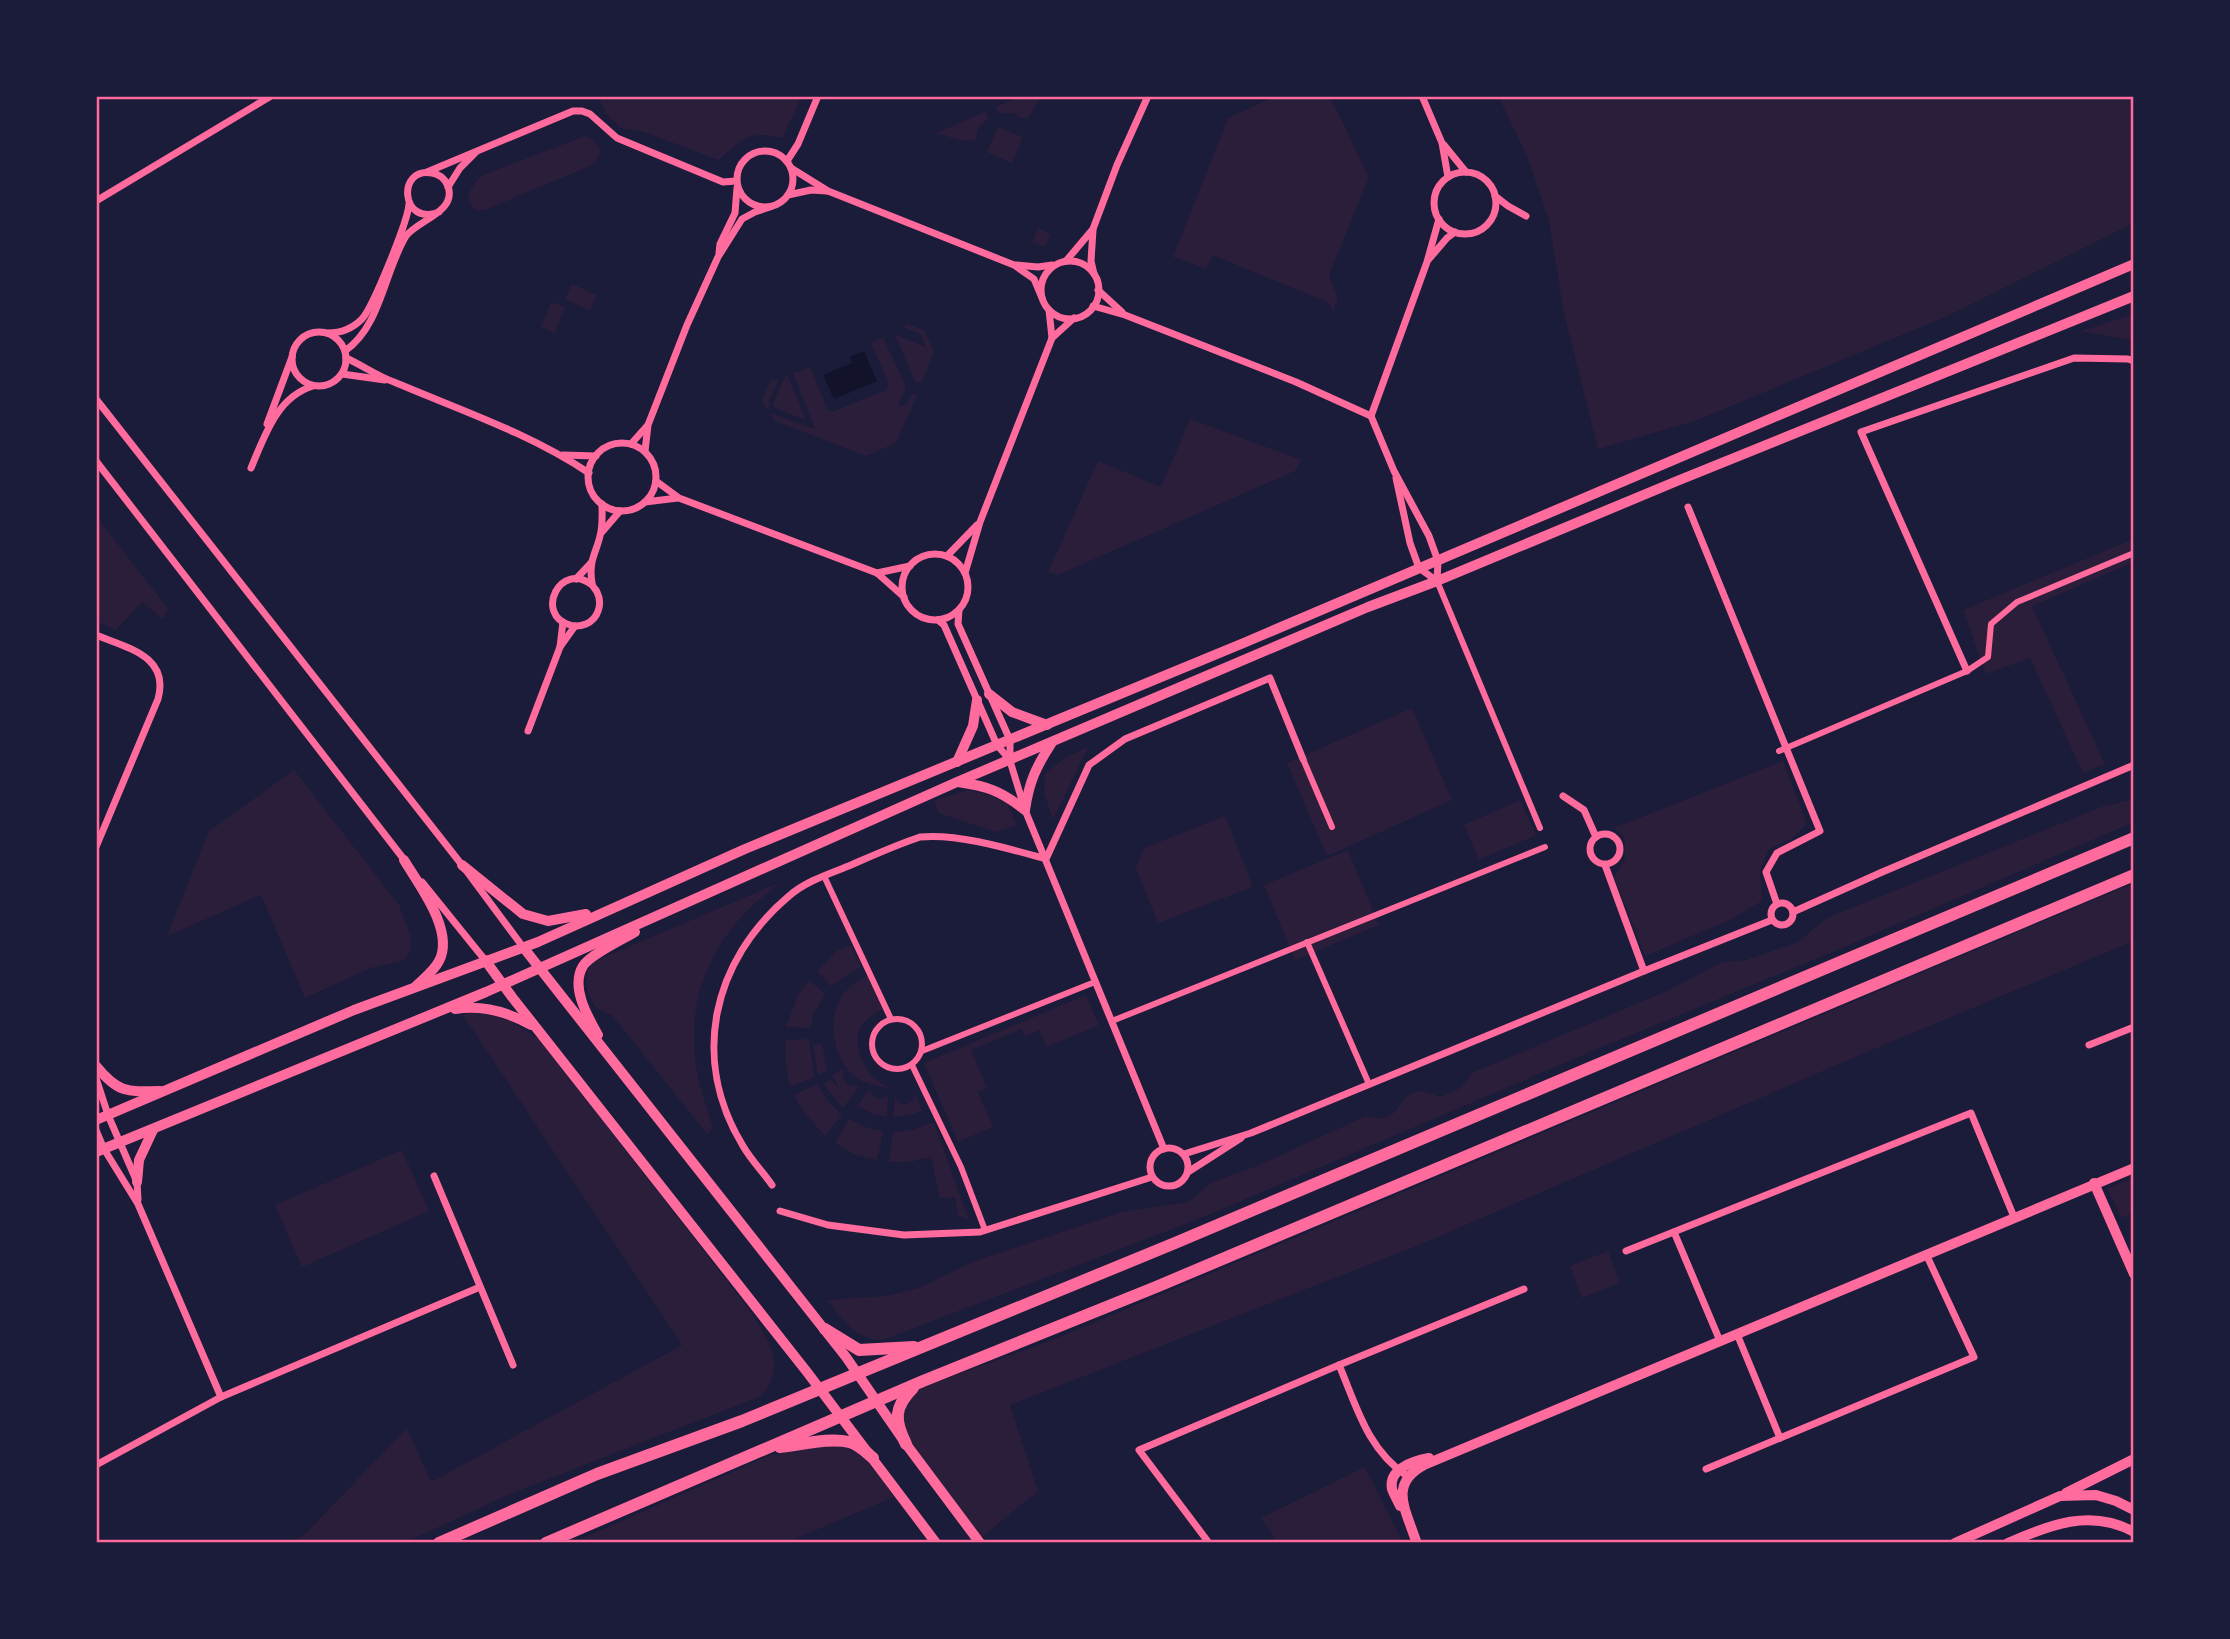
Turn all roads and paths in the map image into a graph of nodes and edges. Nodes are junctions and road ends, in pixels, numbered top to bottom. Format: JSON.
{"nodes":[{"id":1,"x":271,"y":96,"type":"edge"},
{"id":2,"x":818,"y":96,"type":"edge"},
{"id":3,"x":1148,"y":96,"type":"edge"},
{"id":4,"x":1422,"y":96,"type":"edge"},
{"id":5,"x":1442,"y":144,"type":"junction"},
{"id":6,"x":475,"y":152,"type":"junction"},
{"id":7,"x":789,"y":165,"type":"junction"},
{"id":8,"x":427,"y":172,"type":"junction"},
{"id":9,"x":1466,"y":172,"type":"junction"},
{"id":10,"x":1448,"y":177,"type":"junction"},
{"id":11,"x":737,"y":184,"type":"junction"},
{"id":12,"x":448,"y":187,"type":"junction"},
{"id":13,"x":828,"y":191,"type":"junction"},
{"id":14,"x":788,"y":195,"type":"junction"},
{"id":15,"x":1495,"y":196,"type":"junction"},
{"id":16,"x":96,"y":201,"type":"edge"},
{"id":17,"x":409,"y":203,"type":"junction"},
{"id":18,"x":1508,"y":206,"type":"junction"},
{"id":19,"x":770,"y":207,"type":"junction"},
{"id":20,"x":1495,"y":210,"type":"junction"},
{"id":21,"x":439,"y":212,"type":"junction"},
{"id":22,"x":1526,"y":216,"type":"dead end"},
{"id":23,"x":1439,"y":219,"type":"junction"},
{"id":24,"x":1093,"y":229,"type":"junction"},
{"id":25,"x":1455,"y":232,"type":"junction"},
{"id":26,"x":718,"y":257,"type":"junction"},
{"id":27,"x":1066,"y":261,"type":"junction"},
{"id":28,"x":1427,"y":262,"type":"junction"},
{"id":29,"x":1057,"y":264,"type":"junction"},
{"id":30,"x":2134,"y":264,"type":"edge"},
{"id":31,"x":1014,"y":265,"type":"junction"},
{"id":32,"x":1094,"y":274,"type":"junction"},
{"id":33,"x":1098,"y":290,"type":"junction"},
{"id":34,"x":2134,"y":296,"type":"edge"},
{"id":35,"x":1042,"y":298,"type":"junction"},
{"id":36,"x":1093,"y":306,"type":"junction"},
{"id":37,"x":1049,"y":310,"type":"junction"},
{"id":38,"x":1125,"y":315,"type":"junction"},
{"id":39,"x":1074,"y":318,"type":"junction"},
{"id":40,"x":325,"y":333,"type":"junction"},
{"id":41,"x":1052,"y":338,"type":"junction"},
{"id":42,"x":294,"y":351,"type":"junction"},
{"id":43,"x":346,"y":354,"type":"junction"},
{"id":44,"x":2134,"y":361,"type":"edge"},
{"id":45,"x":342,"y":373,"type":"junction"},
{"id":46,"x":390,"y":381,"type":"junction"},
{"id":47,"x":314,"y":386,"type":"junction"},
{"id":48,"x":96,"y":399,"type":"edge"},
{"id":49,"x":1371,"y":416,"type":"junction"},
{"id":50,"x":648,"y":425,"type":"junction"},
{"id":51,"x":265,"y":435,"type":"junction"},
{"id":52,"x":631,"y":444,"type":"junction"},
{"id":53,"x":645,"y":452,"type":"junction"},
{"id":54,"x":562,"y":455,"type":"junction"},
{"id":55,"x":596,"y":456,"type":"junction"},
{"id":56,"x":96,"y":461,"type":"edge"},
{"id":57,"x":251,"y":468,"type":"dead end"},
{"id":58,"x":1394,"y":471,"type":"junction"},
{"id":59,"x":589,"y":473,"type":"junction"},
{"id":60,"x":656,"y":481,"type":"junction"},
{"id":61,"x":679,"y":498,"type":"junction"},
{"id":62,"x":645,"y":502,"type":"junction"},
{"id":63,"x":603,"y":504,"type":"junction"},
{"id":64,"x":1688,"y":507,"type":"dead end"},
{"id":65,"x":620,"y":511,"type":"junction"},
{"id":66,"x":980,"y":522,"type":"junction"},
{"id":67,"x":601,"y":533,"type":"junction"},
{"id":68,"x":2134,"y":553,"type":"edge"},
{"id":69,"x":947,"y":556,"type":"junction"},
{"id":70,"x":1438,"y":561,"type":"junction"},
{"id":71,"x":591,"y":563,"type":"junction"},
{"id":72,"x":910,"y":566,"type":"junction"},
{"id":73,"x":1419,"y":568,"type":"junction"},
{"id":74,"x":877,"y":573,"type":"junction"},
{"id":75,"x":965,"y":573,"type":"junction"},
{"id":76,"x":576,"y":579,"type":"junction"},
{"id":77,"x":1437,"y":581,"type":"junction"},
{"id":78,"x":592,"y":585,"type":"junction"},
{"id":79,"x":904,"y":597,"type":"junction"},
{"id":80,"x":959,"y":610,"type":"junction"},
{"id":81,"x":938,"y":620,"type":"junction"},
{"id":82,"x":563,"y":622,"type":"junction"},
{"id":83,"x":575,"y":626,"type":"junction"},
{"id":84,"x":96,"y":635,"type":"edge"},
{"id":85,"x":560,"y":647,"type":"junction"},
{"id":86,"x":1967,"y":671,"type":"junction"},
{"id":87,"x":989,"y":694,"type":"junction"},
{"id":88,"x":977,"y":700,"type":"junction"},
{"id":89,"x":1047,"y":725,"type":"junction"},
{"id":90,"x":528,"y":731,"type":"dead end"},
{"id":91,"x":1010,"y":740,"type":"junction"},
{"id":92,"x":1052,"y":742,"type":"junction"},
{"id":93,"x":997,"y":746,"type":"junction"},
{"id":94,"x":1783,"y":749,"type":"junction"},
{"id":95,"x":1303,"y":759,"type":"joint"},
{"id":96,"x":1010,"y":761,"type":"junction"},
{"id":97,"x":957,"y":762,"type":"junction"},
{"id":98,"x":2134,"y":765,"type":"edge"},
{"id":99,"x":957,"y":782,"type":"junction"},
{"id":100,"x":1563,"y":796,"type":"dead end"},
{"id":101,"x":1025,"y":810,"type":"junction"},
{"id":102,"x":1332,"y":827,"type":"dead end"},
{"id":103,"x":1540,"y":828,"type":"dead end"},
{"id":104,"x":1596,"y":837,"type":"junction"},
{"id":105,"x":2134,"y":838,"type":"edge"},
{"id":106,"x":1545,"y":846,"type":"dead end"},
{"id":107,"x":96,"y":847,"type":"edge"},
{"id":108,"x":1046,"y":859,"type":"junction"},
{"id":109,"x":404,"y":860,"type":"junction"},
{"id":110,"x":1605,"y":864,"type":"junction"},
{"id":111,"x":462,"y":865,"type":"junction"},
{"id":112,"x":2134,"y":875,"type":"edge"},
{"id":113,"x":824,"y":876,"type":"junction"},
{"id":114,"x":1777,"y":904,"type":"junction"},
{"id":115,"x":614,"y":907,"type":"junction"},
{"id":116,"x":1793,"y":912,"type":"junction"},
{"id":117,"x":664,"y":913,"type":"junction"},
{"id":118,"x":1772,"y":920,"type":"junction"},
{"id":119,"x":1307,"y":942,"type":"junction"},
{"id":120,"x":523,"y":947,"type":"junction"},
{"id":121,"x":485,"y":960,"type":"junction"},
{"id":122,"x":540,"y":969,"type":"junction"},
{"id":123,"x":1644,"y":971,"type":"junction"},
{"id":124,"x":1094,"y":982,"type":"junction"},
{"id":125,"x":503,"y":984,"type":"junction"},
{"id":126,"x":411,"y":990,"type":"junction"},
{"id":127,"x":434,"y":1013,"type":"junction"},
{"id":128,"x":891,"y":1019,"type":"junction"},
{"id":129,"x":1112,"y":1021,"type":"junction"},
{"id":130,"x":2134,"y":1027,"type":"edge"},
{"id":131,"x":540,"y":1031,"type":"junction"},
{"id":132,"x":2089,"y":1045,"type":"dead end"},
{"id":133,"x":922,"y":1051,"type":"junction"},
{"id":134,"x":613,"y":1060,"type":"junction"},
{"id":135,"x":912,"y":1065,"type":"junction"},
{"id":136,"x":96,"y":1066,"type":"edge"},
{"id":137,"x":96,"y":1078,"type":"edge"},
{"id":138,"x":1369,"y":1084,"type":"junction"},
{"id":139,"x":168,"y":1090,"type":"junction"},
{"id":140,"x":108,"y":1115,"type":"junction"},
{"id":141,"x":96,"y":1120,"type":"edge"},
{"id":142,"x":96,"y":1130,"type":"edge"},
{"id":143,"x":153,"y":1130,"type":"junction"},
{"id":144,"x":1251,"y":1133,"type":"junction"},
{"id":145,"x":120,"y":1142,"type":"junction"},
{"id":146,"x":1164,"y":1149,"type":"junction"},
{"id":147,"x":100,"y":1150,"type":"edge"},
{"id":148,"x":1184,"y":1154,"type":"junction"},
{"id":149,"x":2134,"y":1168,"type":"edge"},
{"id":150,"x":1188,"y":1172,"type":"junction"},
{"id":151,"x":434,"y":1176,"type":"dead end"},
{"id":152,"x":1152,"y":1177,"type":"junction"},
{"id":153,"x":137,"y":1182,"type":"junction"},
{"id":154,"x":2094,"y":1183,"type":"junction"},
{"id":155,"x":772,"y":1185,"type":"dead end"},
{"id":156,"x":138,"y":1204,"type":"junction"},
{"id":157,"x":779,"y":1211,"type":"dead end"},
{"id":158,"x":2014,"y":1217,"type":"junction"},
{"id":159,"x":985,"y":1230,"type":"junction"},
{"id":160,"x":1674,"y":1232,"type":"junction"},
{"id":161,"x":1626,"y":1251,"type":"dead end"},
{"id":162,"x":1926,"y":1254,"type":"junction"},
{"id":163,"x":2134,"y":1274,"type":"edge"},
{"id":164,"x":480,"y":1287,"type":"junction"},
{"id":165,"x":1524,"y":1289,"type":"dead end"},
{"id":166,"x":825,"y":1329,"type":"junction"},
{"id":167,"x":1737,"y":1334,"type":"junction"},
{"id":168,"x":1720,"y":1341,"type":"junction"},
{"id":169,"x":922,"y":1347,"type":"junction"},
{"id":170,"x":513,"y":1365,"type":"dead end"},
{"id":171,"x":1339,"y":1365,"type":"junction"},
{"id":172,"x":858,"y":1373,"type":"junction"},
{"id":173,"x":923,"y":1381,"type":"junction"},
{"id":174,"x":820,"y":1389,"type":"junction"},
{"id":175,"x":221,"y":1397,"type":"junction"},
{"id":176,"x":876,"y":1401,"type":"junction"},
{"id":177,"x":841,"y":1417,"type":"junction"},
{"id":178,"x":1780,"y":1438,"type":"junction"},
{"id":179,"x":906,"y":1444,"type":"junction"},
{"id":180,"x":766,"y":1448,"type":"junction"},
{"id":181,"x":873,"y":1458,"type":"junction"},
{"id":182,"x":2134,"y":1459,"type":"edge"},
{"id":183,"x":96,"y":1465,"type":"edge"},
{"id":184,"x":1706,"y":1469,"type":"dead end"},
{"id":185,"x":1403,"y":1473,"type":"junction"},
{"id":186,"x":2060,"y":1496,"type":"junction"},
{"id":187,"x":2134,"y":1510,"type":"edge"},
{"id":188,"x":2134,"y":1532,"type":"edge"},
{"id":189,"x":1416,"y":1542,"type":"edge"},
{"id":190,"x":439,"y":1543,"type":"edge"},
{"id":191,"x":546,"y":1543,"type":"edge"},
{"id":192,"x":936,"y":1543,"type":"edge"},
{"id":193,"x":979,"y":1543,"type":"edge"},
{"id":194,"x":1209,"y":1543,"type":"edge"},
{"id":195,"x":1955,"y":1543,"type":"edge"},
{"id":196,"x":2008,"y":1543,"type":"edge"}],
"edges":[{"from":1,"to":16,"type":"street"},
{"from":2,"to":7,"type":"street"},
{"from":3,"to":24,"type":"street"},
{"from":4,"to":5,"type":"street"},
{"from":5,"to":9,"type":"street"},
{"from":5,"to":10,"type":"street"},
{"from":6,"to":8,"type":"street"},
{"from":6,"to":11,"type":"street"},
{"from":6,"to":12,"type":"street"},
{"from":7,"to":11,"type":"street"},
{"from":7,"to":13,"type":"street"},
{"from":7,"to":14,"type":"street"},
{"from":8,"to":12,"type":"street"},
{"from":8,"to":17,"type":"street"},
{"from":9,"to":10,"type":"street"},
{"from":9,"to":15,"type":"street"},
{"from":10,"to":23,"type":"street"},
{"from":11,"to":19,"type":"street"},
{"from":11,"to":26,"type":"street"},
{"from":12,"to":21,"type":"street"},
{"from":13,"to":14,"type":"street"},
{"from":13,"to":31,"type":"street"},
{"from":14,"to":19,"type":"street"},
{"from":15,"to":18,"type":"street"},
{"from":15,"to":20,"type":"street"},
{"from":17,"to":21,"type":"street"},
{"from":17,"to":40,"type":"street"},
{"from":18,"to":20,"type":"street"},
{"from":18,"to":22,"type":"street"},
{"from":19,"to":26,"type":"street"},
{"from":20,"to":25,"type":"street"},
{"from":21,"to":43,"type":"street"},
{"from":23,"to":25,"type":"street"},
{"from":23,"to":28,"type":"street"},
{"from":24,"to":27,"type":"street"},
{"from":24,"to":32,"type":"street"},
{"from":25,"to":28,"type":"street"},
{"from":26,"to":50,"type":"street"},
{"from":27,"to":29,"type":"street"},
{"from":27,"to":32,"type":"street"},
{"from":28,"to":49,"type":"street"},
{"from":29,"to":31,"type":"street"},
{"from":29,"to":35,"type":"street"},
{"from":30,"to":70,"type":"street"},
{"from":31,"to":35,"type":"street"},
{"from":32,"to":33,"type":"street"},
{"from":33,"to":36,"type":"street"},
{"from":33,"to":38,"type":"street"},
{"from":34,"to":77,"type":"street"},
{"from":35,"to":37,"type":"street"},
{"from":36,"to":38,"type":"street"},
{"from":36,"to":39,"type":"street"},
{"from":37,"to":39,"type":"street"},
{"from":37,"to":41,"type":"street"},
{"from":38,"to":49,"type":"street"},
{"from":39,"to":41,"type":"street"},
{"from":40,"to":42,"type":"street"},
{"from":40,"to":43,"type":"street"},
{"from":41,"to":66,"type":"street"},
{"from":42,"to":47,"type":"street"},
{"from":42,"to":51,"type":"street"},
{"from":43,"to":45,"type":"street"},
{"from":43,"to":46,"type":"street"},
{"from":44,"to":86,"type":"street"},
{"from":45,"to":46,"type":"street"},
{"from":45,"to":47,"type":"street"},
{"from":46,"to":54,"type":"street"},
{"from":47,"to":51,"type":"street"},
{"from":48,"to":111,"type":"street"},
{"from":49,"to":58,"type":"street"},
{"from":50,"to":52,"type":"street"},
{"from":50,"to":53,"type":"street"},
{"from":51,"to":57,"type":"street"},
{"from":52,"to":53,"type":"street"},
{"from":52,"to":55,"type":"street"},
{"from":53,"to":60,"type":"street"},
{"from":54,"to":55,"type":"street"},
{"from":54,"to":59,"type":"street"},
{"from":55,"to":59,"type":"street"},
{"from":56,"to":109,"type":"street"},
{"from":58,"to":70,"type":"street"},
{"from":58,"to":73,"type":"street"},
{"from":59,"to":63,"type":"street"},
{"from":60,"to":61,"type":"street"},
{"from":60,"to":62,"type":"street"},
{"from":61,"to":62,"type":"street"},
{"from":61,"to":74,"type":"street"},
{"from":62,"to":65,"type":"street"},
{"from":63,"to":65,"type":"street"},
{"from":63,"to":67,"type":"street"},
{"from":64,"to":94,"type":"street"},
{"from":65,"to":67,"type":"street"},
{"from":66,"to":69,"type":"street"},
{"from":66,"to":75,"type":"street"},
{"from":67,"to":71,"type":"street"},
{"from":68,"to":86,"type":"street"},
{"from":69,"to":72,"type":"street"},
{"from":69,"to":75,"type":"street"},
{"from":70,"to":73,"type":"street"},
{"from":70,"to":77,"type":"street"},
{"from":71,"to":76,"type":"street"},
{"from":71,"to":78,"type":"street"},
{"from":72,"to":74,"type":"street"},
{"from":72,"to":79,"type":"street"},
{"from":73,"to":77,"type":"street"},
{"from":73,"to":89,"type":"street"},
{"from":74,"to":79,"type":"street"},
{"from":75,"to":80,"type":"street"},
{"from":76,"to":78,"type":"street"},
{"from":76,"to":82,"type":"street"},
{"from":77,"to":92,"type":"street"},
{"from":77,"to":103,"type":"street"},
{"from":78,"to":83,"type":"street"},
{"from":79,"to":81,"type":"street"},
{"from":80,"to":81,"type":"street"},
{"from":80,"to":87,"type":"street"},
{"from":81,"to":88,"type":"street"},
{"from":82,"to":83,"type":"street"},
{"from":82,"to":85,"type":"street"},
{"from":83,"to":85,"type":"street"},
{"from":84,"to":107,"type":"street"},
{"from":85,"to":90,"type":"street"},
{"from":86,"to":94,"type":"street"},
{"from":87,"to":89,"type":"street"},
{"from":87,"to":91,"type":"street"},
{"from":88,"to":93,"type":"street"},
{"from":88,"to":97,"type":"street"},
{"from":89,"to":91,"type":"street"},
{"from":91,"to":93,"type":"street"},
{"from":91,"to":96,"type":"street"},
{"from":92,"to":96,"type":"street"},
{"from":92,"to":101,"type":"street"},
{"from":93,"to":96,"type":"street"},
{"from":93,"to":97,"type":"street"},
{"from":94,"to":114,"type":"street"},
{"from":95,"to":102,"type":"street"},
{"from":95,"to":108,"type":"street"},
{"from":96,"to":99,"type":"street"},
{"from":96,"to":101,"type":"street"},
{"from":97,"to":115,"type":"street"},
{"from":98,"to":116,"type":"street"},
{"from":99,"to":101,"type":"street"},
{"from":99,"to":117,"type":"street"},
{"from":100,"to":104,"type":"street"},
{"from":101,"to":108,"type":"street"},
{"from":104,"to":110,"type":"street"},
{"from":104,"to":110,"type":"street"},
{"from":105,"to":169,"type":"highway"},
{"from":106,"to":119,"type":"street"},
{"from":108,"to":113,"type":"street"},
{"from":108,"to":124,"type":"street"},
{"from":109,"to":121,"type":"street"},
{"from":109,"to":126,"type":"street"},
{"from":110,"to":123,"type":"street"},
{"from":111,"to":115,"type":"street"},
{"from":111,"to":120,"type":"street"},
{"from":112,"to":173,"type":"highway"},
{"from":113,"to":128,"type":"street"},
{"from":113,"to":155,"type":"street"},
{"from":114,"to":116,"type":"street"},
{"from":114,"to":118,"type":"street"},
{"from":115,"to":120,"type":"street"},
{"from":116,"to":118,"type":"street"},
{"from":117,"to":122,"type":"street"},
{"from":117,"to":134,"type":"street"},
{"from":118,"to":123,"type":"street"},
{"from":119,"to":129,"type":"street"},
{"from":119,"to":138,"type":"street"},
{"from":120,"to":121,"type":"street"},
{"from":120,"to":122,"type":"street"},
{"from":121,"to":125,"type":"street"},
{"from":121,"to":126,"type":"street"},
{"from":122,"to":125,"type":"street"},
{"from":122,"to":134,"type":"street"},
{"from":123,"to":138,"type":"street"},
{"from":124,"to":129,"type":"street"},
{"from":124,"to":133,"type":"street"},
{"from":125,"to":127,"type":"street"},
{"from":125,"to":131,"type":"street"},
{"from":126,"to":139,"type":"street"},
{"from":127,"to":131,"type":"street"},
{"from":127,"to":143,"type":"street"},
{"from":128,"to":133,"type":"street"},
{"from":128,"to":135,"type":"street"},
{"from":129,"to":146,"type":"street"},
{"from":130,"to":132,"type":"street"},
{"from":131,"to":174,"type":"street"},
{"from":133,"to":135,"type":"street"},
{"from":134,"to":166,"type":"street"},
{"from":135,"to":159,"type":"street"},
{"from":136,"to":139,"type":"street"},
{"from":137,"to":140,"type":"street"},
{"from":138,"to":144,"type":"street"},
{"from":139,"to":140,"type":"street"},
{"from":140,"to":141,"type":"street"},
{"from":140,"to":145,"type":"street"},
{"from":142,"to":147,"type":"street"},
{"from":143,"to":145,"type":"street"},
{"from":143,"to":153,"type":"street"},
{"from":144,"to":148,"type":"street"},
{"from":144,"to":150,"type":"street"},
{"from":145,"to":147,"type":"street"},
{"from":145,"to":153,"type":"street"},
{"from":146,"to":148,"type":"street"},
{"from":146,"to":152,"type":"street"},
{"from":147,"to":156,"type":"street"},
{"from":148,"to":150,"type":"street"},
{"from":149,"to":154,"type":"street"},
{"from":150,"to":152,"type":"street"},
{"from":151,"to":164,"type":"street"},
{"from":152,"to":159,"type":"street"},
{"from":153,"to":156,"type":"street"},
{"from":154,"to":158,"type":"street"},
{"from":154,"to":163,"type":"street"},
{"from":156,"to":175,"type":"street"},
{"from":157,"to":159,"type":"street"},
{"from":158,"to":160,"type":"street"},
{"from":158,"to":162,"type":"street"},
{"from":160,"to":161,"type":"street"},
{"from":160,"to":168,"type":"street"},
{"from":162,"to":167,"type":"street"},
{"from":162,"to":178,"type":"street"},
{"from":164,"to":170,"type":"street"},
{"from":164,"to":175,"type":"street"},
{"from":165,"to":171,"type":"street"},
{"from":166,"to":169,"type":"highway"},
{"from":166,"to":172,"type":"street"},
{"from":167,"to":168,"type":"street"},
{"from":167,"to":178,"type":"street"},
{"from":168,"to":185,"type":"street"},
{"from":169,"to":172,"type":"highway"},
{"from":171,"to":185,"type":"street"},
{"from":171,"to":194,"type":"street"},
{"from":172,"to":174,"type":"highway"},
{"from":172,"to":176,"type":"street"},
{"from":173,"to":176,"type":"highway"},
{"from":173,"to":179,"type":"highway"},
{"from":174,"to":177,"type":"street"},
{"from":174,"to":190,"type":"highway"},
{"from":175,"to":183,"type":"street"},
{"from":176,"to":177,"type":"highway"},
{"from":176,"to":179,"type":"street"},
{"from":177,"to":180,"type":"highway"},
{"from":177,"to":181,"type":"street"},
{"from":178,"to":184,"type":"street"},
{"from":179,"to":193,"type":"street"},
{"from":180,"to":181,"type":"highway"},
{"from":180,"to":191,"type":"highway"},
{"from":181,"to":192,"type":"street"},
{"from":182,"to":186,"type":"street"},
{"from":185,"to":189,"type":"street"},
{"from":186,"to":187,"type":"street"},
{"from":186,"to":195,"type":"street"},
{"from":188,"to":196,"type":"street"}]}
